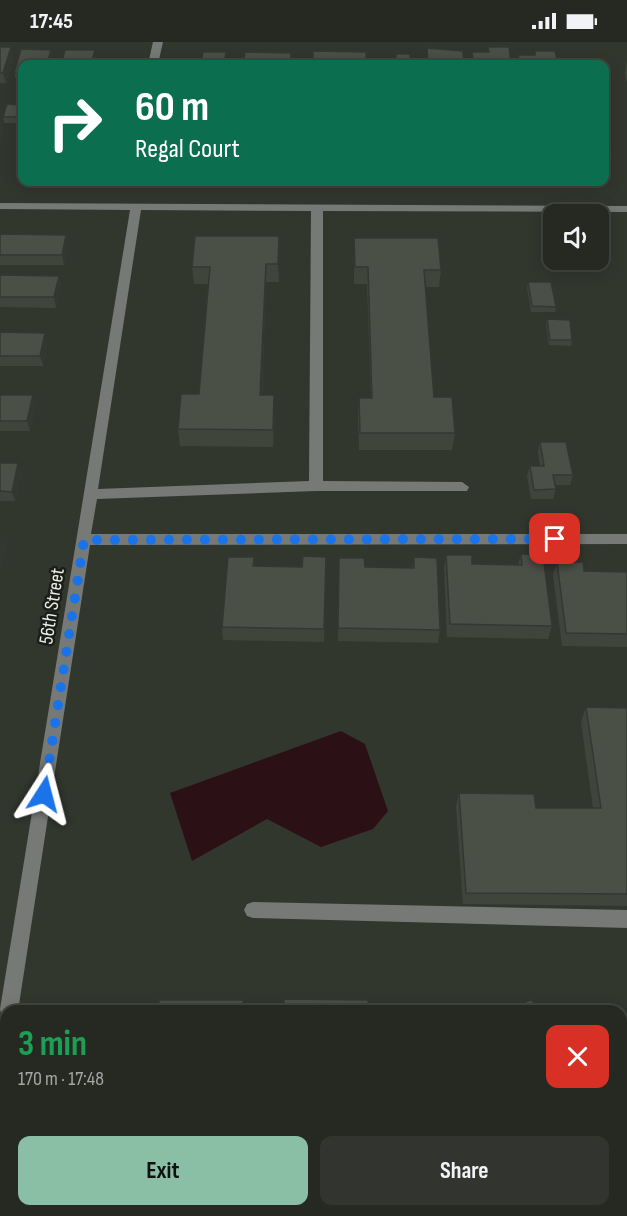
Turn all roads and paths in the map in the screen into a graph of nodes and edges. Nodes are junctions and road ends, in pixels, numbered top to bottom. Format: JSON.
{"nodes":[{"id":1,"x":158,"y":42,"type":"edge"},
{"id":2,"x":154,"y":60,"type":"edge"},
{"id":3,"x":0,"y":206,"type":"edge"},
{"id":4,"x":136,"y":207,"type":"junction"},
{"id":5,"x":317,"y":208,"type":"junction"},
{"id":6,"x":627,"y":209,"type":"edge"},
{"id":7,"x":316,"y":486,"type":"junction"},
{"id":8,"x":462,"y":487,"type":"dead end"},
{"id":9,"x":91,"y":494,"type":"junction"},
{"id":10,"x":627,"y":539,"type":"edge"},
{"id":11,"x":84,"y":540,"type":"junction"},
{"id":12,"x":253,"y":910,"type":"dead end"},
{"id":13,"x":627,"y":919,"type":"edge"},
{"id":14,"x":10,"y":1005,"type":"edge"}],
"edges":[{"from":1,"to":2,"type":"street"},
{"from":3,"to":4,"type":"street"},
{"from":4,"to":5,"type":"street"},
{"from":4,"to":9,"type":"street","name":"56th Street"},
{"from":5,"to":6,"type":"street"},
{"from":5,"to":7,"type":"street"},
{"from":7,"to":8,"type":"street"},
{"from":7,"to":9,"type":"street"},
{"from":9,"to":11,"type":"street","name":"56th Street"},
{"from":10,"to":11,"type":"street"},
{"from":11,"to":14,"type":"street","name":"56th Street"},
{"from":12,"to":13,"type":"street"}]}
